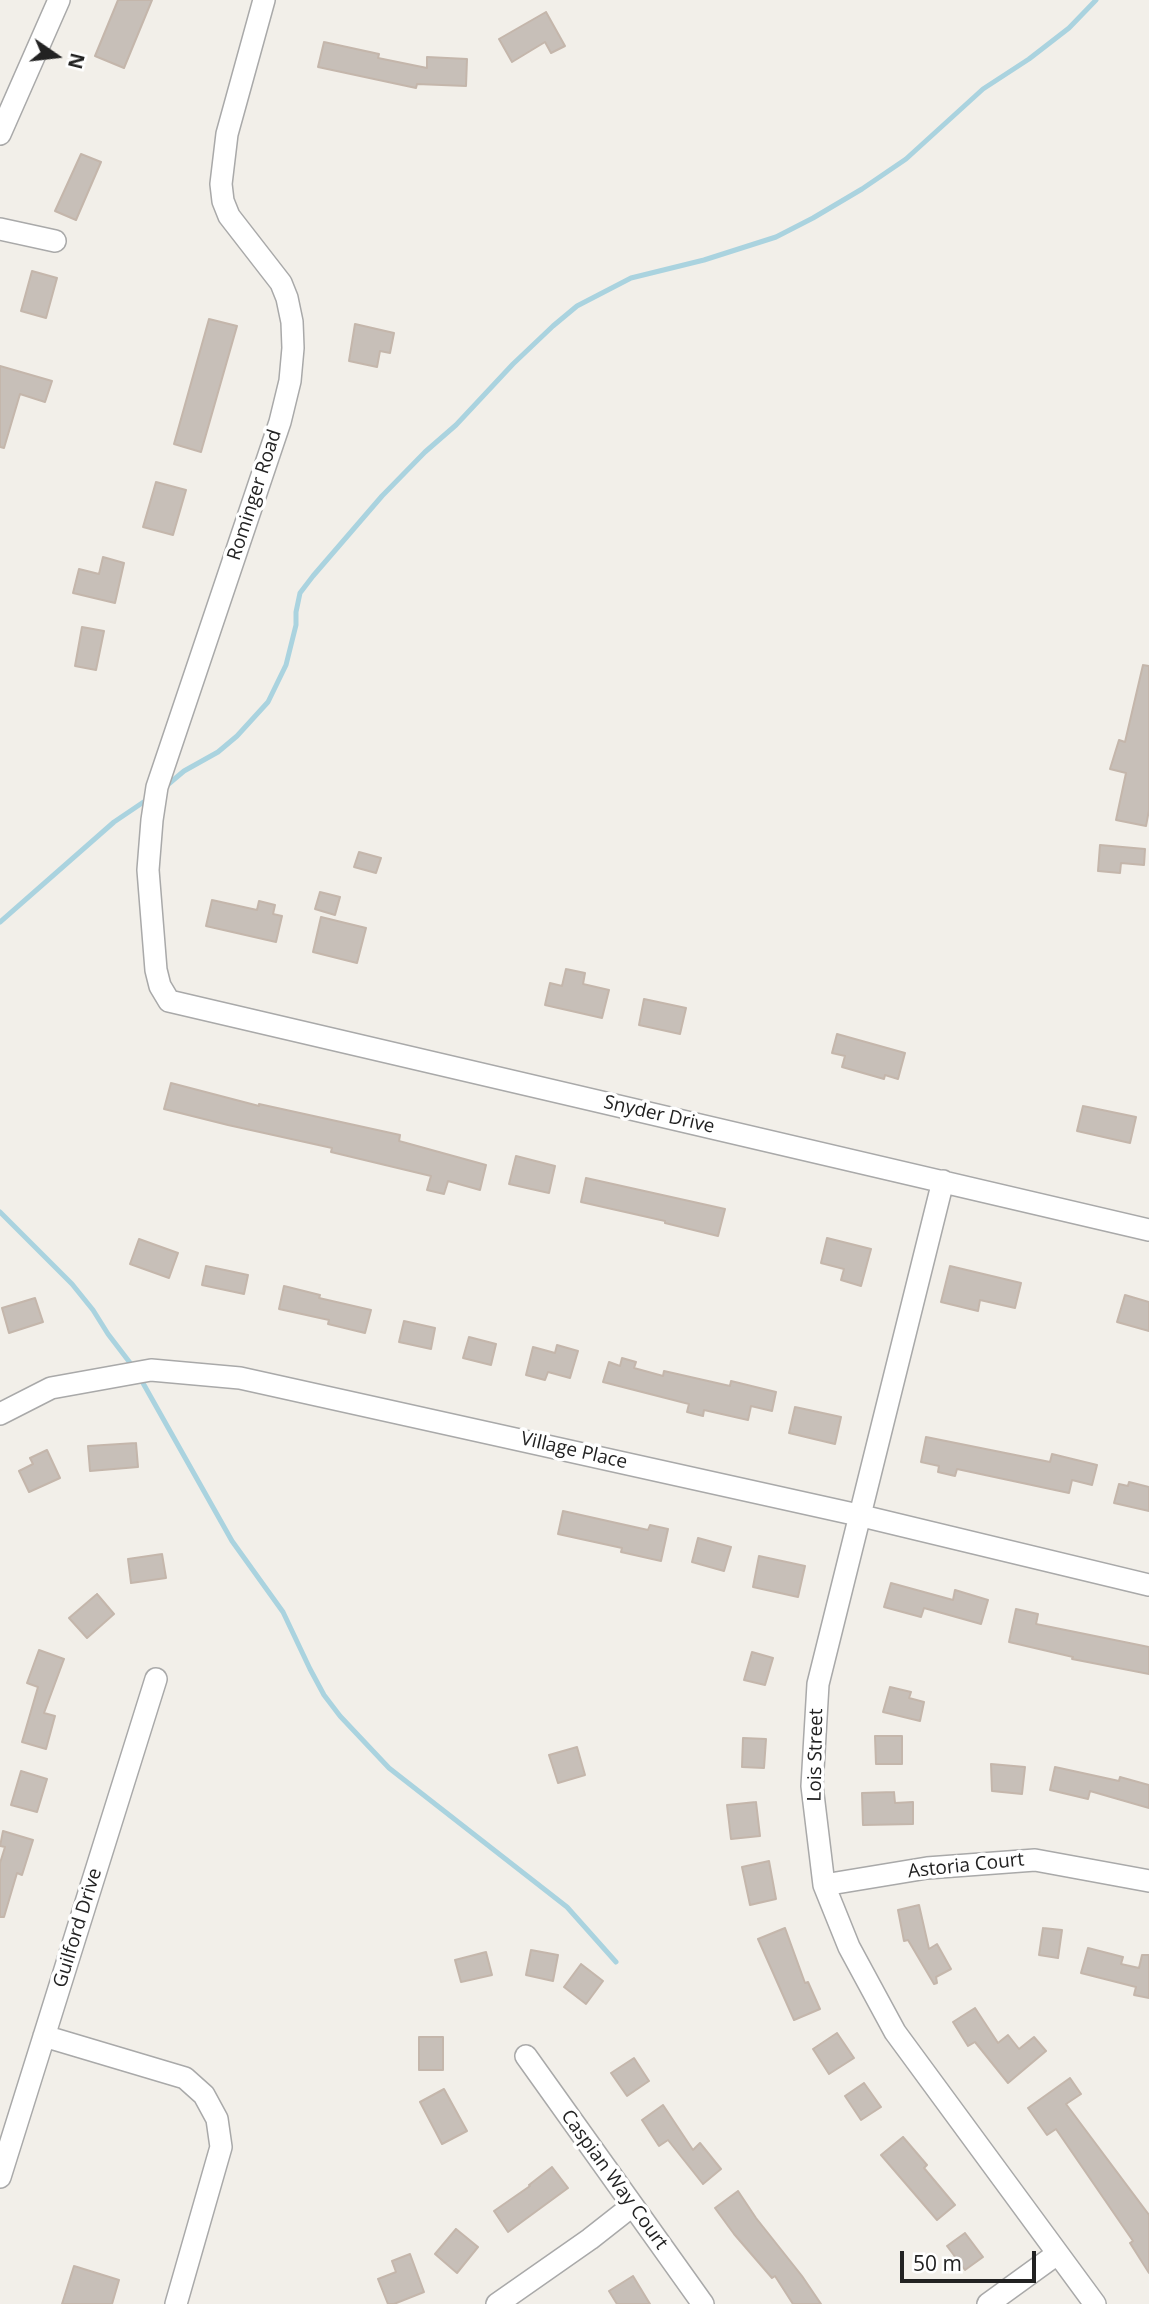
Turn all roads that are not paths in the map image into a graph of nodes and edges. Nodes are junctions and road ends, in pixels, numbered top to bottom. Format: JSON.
{"nodes":[{"id":1,"x":59,"y":0,"type":"edge"},
{"id":2,"x":264,"y":0,"type":"edge"},
{"id":3,"x":0,"y":134,"type":"edge"},
{"id":4,"x":0,"y":229,"type":"edge"},
{"id":5,"x":55,"y":242,"type":"dead end"},
{"id":6,"x":169,"y":1001,"type":"joint"},
{"id":7,"x":943,"y":1181,"type":"junction"},
{"id":8,"x":1149,"y":1230,"type":"edge"},
{"id":9,"x":0,"y":1413,"type":"edge"},
{"id":10,"x":858,"y":1515,"type":"junction"},
{"id":11,"x":1149,"y":1585,"type":"edge"},
{"id":12,"x":156,"y":1679,"type":"dead end"},
{"id":13,"x":1149,"y":1881,"type":"edge"},
{"id":14,"x":824,"y":1885,"type":"junction"},
{"id":15,"x":44,"y":2036,"type":"junction"},
{"id":16,"x":526,"y":2056,"type":"dead end"},
{"id":17,"x":0,"y":2177,"type":"edge"},
{"id":18,"x":632,"y":2206,"type":"junction"},
{"id":19,"x":1057,"y":2254,"type":"junction"},
{"id":20,"x":176,"y":2304,"type":"edge"},
{"id":21,"x":497,"y":2304,"type":"edge"},
{"id":22,"x":703,"y":2304,"type":"edge"},
{"id":23,"x":988,"y":2304,"type":"edge"},
{"id":24,"x":1095,"y":2304,"type":"edge"}],
"edges":[{"from":1,"to":3,"type":"street"},
{"from":2,"to":6,"type":"street","name":"Rominger Road"},
{"from":4,"to":5,"type":"street"},
{"from":6,"to":7,"type":"street","name":"Snyder Drive"},
{"from":7,"to":8,"type":"street","name":"Snyder Drive"},
{"from":7,"to":10,"type":"street","name":"Lois Street"},
{"from":9,"to":10,"type":"street","name":"Village Place"},
{"from":10,"to":11,"type":"street","name":"Village Place"},
{"from":10,"to":14,"type":"street","name":"Lois Street"},
{"from":12,"to":15,"type":"street","name":"Guilford Drive"},
{"from":13,"to":14,"type":"street","name":"Astoria Court"},
{"from":14,"to":19,"type":"street","name":"Lois Street"},
{"from":15,"to":17,"type":"street","name":"Guilford Drive"},
{"from":15,"to":20,"type":"street"},
{"from":16,"to":18,"type":"street","name":"Caspian Way Court"},
{"from":18,"to":21,"type":"street"},
{"from":18,"to":22,"type":"street","name":"Caspian Way Court"},
{"from":19,"to":23,"type":"street"},
{"from":19,"to":24,"type":"street","name":"Lois Street"}]}
